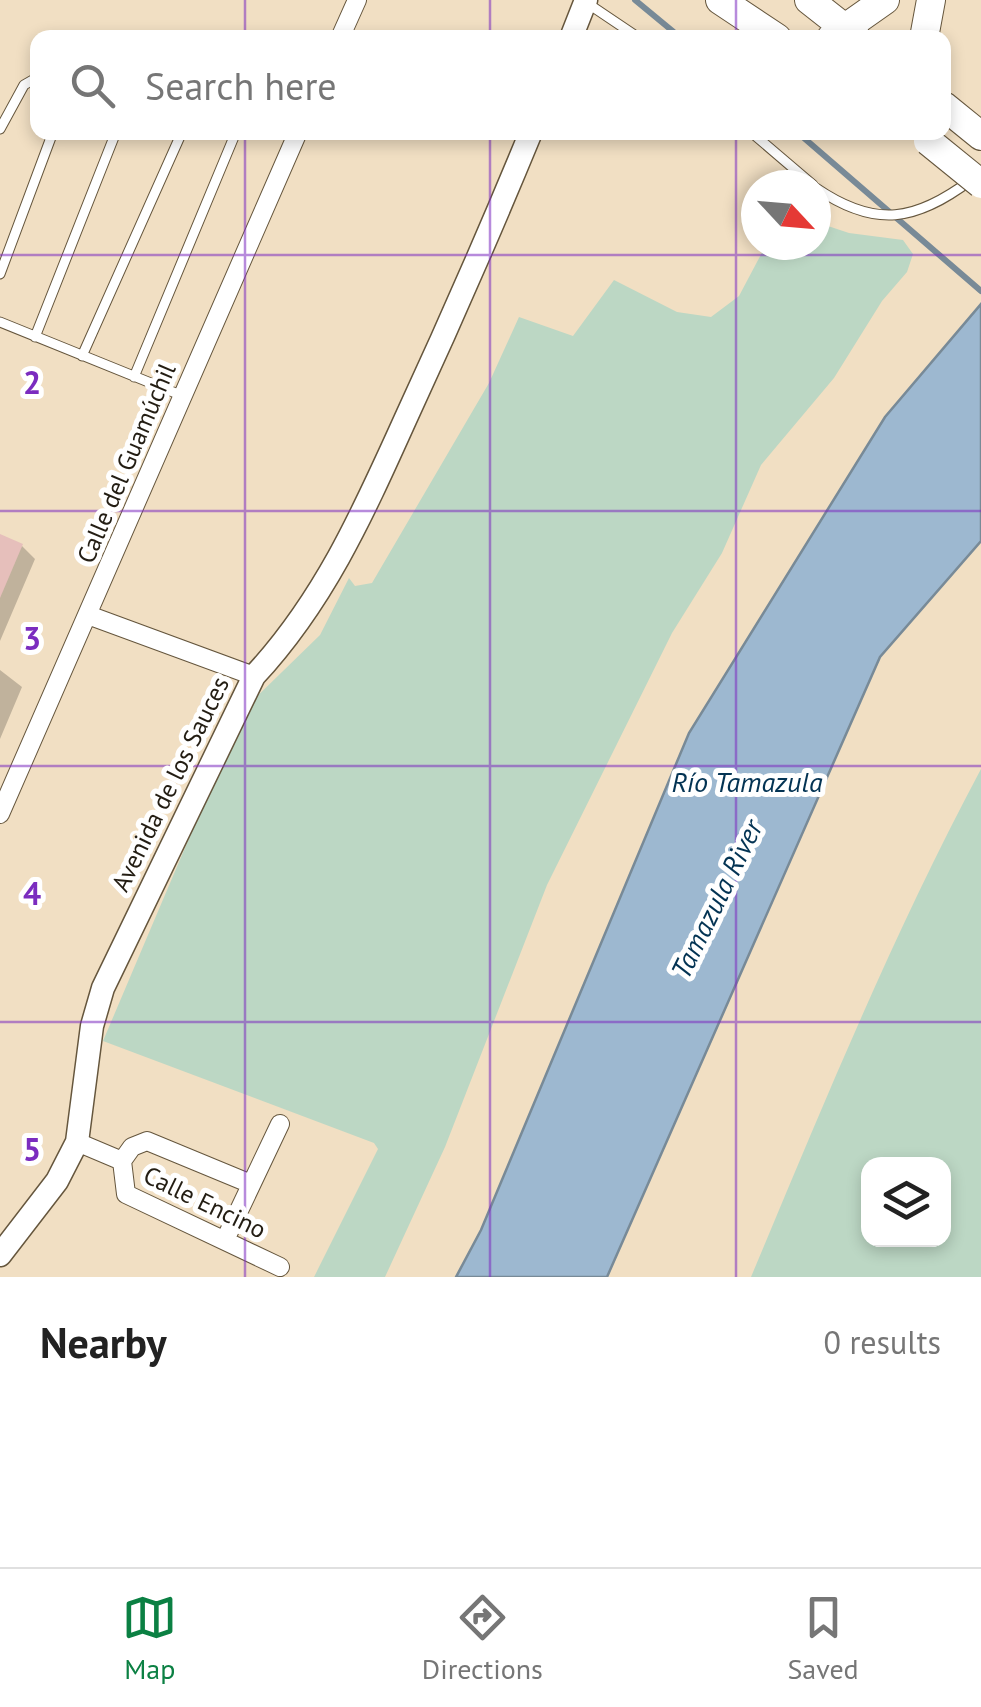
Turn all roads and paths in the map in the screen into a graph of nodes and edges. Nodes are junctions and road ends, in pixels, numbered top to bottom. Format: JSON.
{"nodes":[{"id":1,"x":357,"y":0,"type":"edge"},
{"id":2,"x":720,"y":0,"type":"edge"},
{"id":3,"x":807,"y":0,"type":"edge"},
{"id":4,"x":885,"y":0,"type":"edge"},
{"id":5,"x":931,"y":0,"type":"edge"},
{"id":6,"x":584,"y":1,"type":"edge"},
{"id":7,"x":344,"y":30,"type":"edge"},
{"id":8,"x":574,"y":30,"type":"edge"},
{"id":9,"x":628,"y":30,"type":"edge"},
{"id":10,"x":766,"y":30,"type":"edge"},
{"id":11,"x":780,"y":30,"type":"edge"},
{"id":12,"x":840,"y":30,"type":"edge"},
{"id":13,"x":849,"y":30,"type":"edge"},
{"id":14,"x":925,"y":30,"type":"edge"},
{"id":15,"x":30,"y":82,"type":"edge"},
{"id":16,"x":951,"y":112,"type":"edge"},
{"id":17,"x":0,"y":129,"type":"edge"},
{"id":18,"x":981,"y":136,"type":"edge"},
{"id":19,"x":50,"y":140,"type":"edge"},
{"id":20,"x":113,"y":140,"type":"edge"},
{"id":21,"x":178,"y":140,"type":"edge"},
{"id":22,"x":233,"y":140,"type":"edge"},
{"id":23,"x":295,"y":140,"type":"edge"},
{"id":24,"x":528,"y":140,"type":"edge"},
{"id":25,"x":760,"y":140,"type":"edge"},
{"id":26,"x":926,"y":140,"type":"edge"},
{"id":27,"x":796,"y":170,"type":"edge"},
{"id":28,"x":981,"y":172,"type":"edge"},
{"id":29,"x":981,"y":184,"type":"edge"},
{"id":30,"x":831,"y":195,"type":"edge"},
{"id":31,"x":0,"y":274,"type":"edge"},
{"id":32,"x":0,"y":322,"type":"edge"},
{"id":33,"x":36,"y":337,"type":"junction"},
{"id":34,"x":82,"y":356,"type":"junction"},
{"id":35,"x":134,"y":377,"type":"junction"},
{"id":36,"x":183,"y":396,"type":"junction"},
{"id":37,"x":88,"y":615,"type":"junction"},
{"id":38,"x":254,"y":676,"type":"junction"},
{"id":39,"x":0,"y":814,"type":"edge"},
{"id":40,"x":280,"y":1124,"type":"dead end"},
{"id":41,"x":77,"y":1142,"type":"junction"},
{"id":42,"x":122,"y":1162,"type":"junction"},
{"id":43,"x":252,"y":1184,"type":"junction"},
{"id":44,"x":225,"y":1240,"type":"junction"},
{"id":45,"x":0,"y":1255,"type":"edge"},
{"id":46,"x":280,"y":1267,"type":"dead end"}],
"edges":[{"from":1,"to":7,"type":"street"},
{"from":2,"to":10,"type":"main road"},
{"from":3,"to":11,"type":"main road"},
{"from":3,"to":12,"type":"main road"},
{"from":4,"to":13,"type":"main road"},
{"from":5,"to":14,"type":"main road"},
{"from":6,"to":8,"type":"street"},
{"from":6,"to":9,"type":"lane"},
{"from":15,"to":17,"type":"lane"},
{"from":16,"to":18,"type":"main road"},
{"from":19,"to":31,"type":"lane"},
{"from":20,"to":33,"type":"lane"},
{"from":21,"to":34,"type":"lane"},
{"from":22,"to":35,"type":"lane"},
{"from":23,"to":36,"type":"street","name":"Calle del Guamúchil"},
{"from":24,"to":38,"type":"street","name":"Avenida de los Sauces"},
{"from":25,"to":27,"type":"lane"},
{"from":26,"to":29,"type":"main road","bridge":true},
{"from":28,"to":30,"type":"lane"},
{"from":32,"to":33,"type":"lane"},
{"from":33,"to":34,"type":"lane"},
{"from":34,"to":35,"type":"lane"},
{"from":35,"to":36,"type":"lane"},
{"from":36,"to":37,"type":"street","name":"Calle del Guamúchil"},
{"from":37,"to":38,"type":"street"},
{"from":37,"to":39,"type":"street","name":"Calle del Guamúchil"},
{"from":38,"to":41,"type":"street","name":"Avenida de los Sauces"},
{"from":40,"to":43,"type":"street"},
{"from":41,"to":42,"type":"street","name":"Calle Encino"},
{"from":41,"to":45,"type":"street","name":"Avenida de los Sauces"},
{"from":42,"to":43,"type":"street"},
{"from":42,"to":44,"type":"street","name":"Calle Encino"},
{"from":43,"to":44,"type":"street"},
{"from":44,"to":46,"type":"street","name":"Calle Encino"}]}
